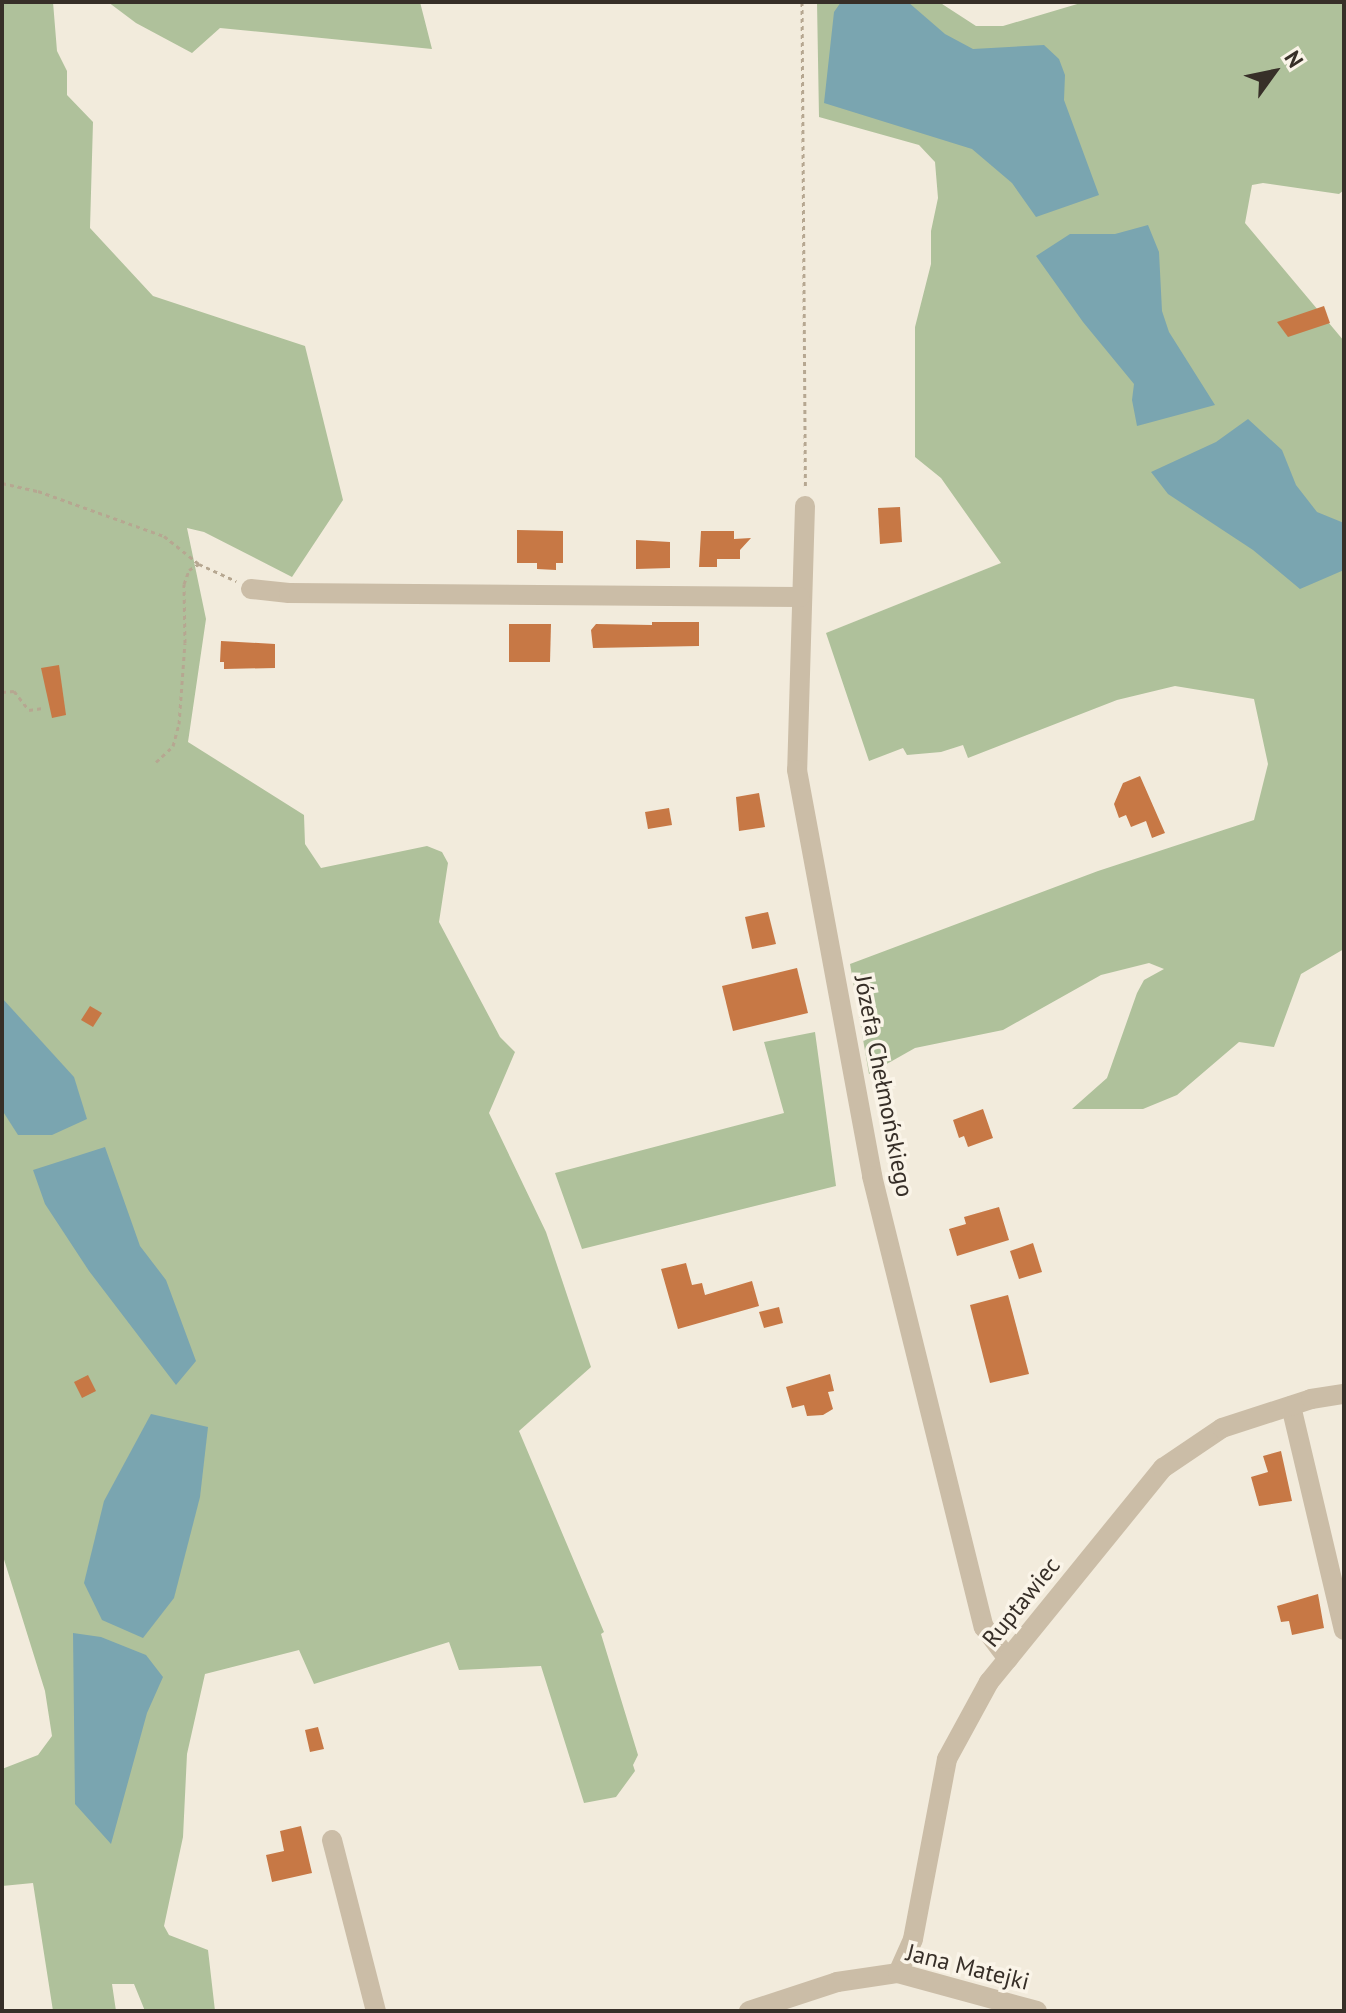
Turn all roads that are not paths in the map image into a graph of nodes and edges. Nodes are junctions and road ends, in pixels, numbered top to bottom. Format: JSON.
{"nodes":[{"id":1,"x":805,"y":507,"type":"road end"},
{"id":2,"x":251,"y":589,"type":"road end"},
{"id":3,"x":800,"y":597,"type":"junction"},
{"id":4,"x":1344,"y":1394,"type":"edge"},
{"id":5,"x":1291,"y":1406,"type":"junction"},
{"id":6,"x":1335,"y":1549,"type":"edge"},
{"id":7,"x":1344,"y":1630,"type":"edge"},
{"id":8,"x":1008,"y":1659,"type":"junction"},
{"id":9,"x":332,"y":1840,"type":"dead end"},
{"id":10,"x":898,"y":1973,"type":"junction"},
{"id":11,"x":376,"y":2011,"type":"edge"},
{"id":12,"x":749,"y":2011,"type":"edge"},
{"id":13,"x":1037,"y":2011,"type":"edge"}],
"edges":[{"from":1,"to":3,"type":"street","name":"Józefa Chełmońskiego"},
{"from":2,"to":3,"type":"street"},
{"from":3,"to":8,"type":"street","name":"Józefa Chełmońskiego"},
{"from":4,"to":5,"type":"street","name":"Ruptawiec"},
{"from":5,"to":6,"type":"street"},
{"from":5,"to":8,"type":"street","name":"Ruptawiec"},
{"from":6,"to":7,"type":"street"},
{"from":8,"to":10,"type":"street","name":"Ruptawiec"},
{"from":9,"to":11,"type":"street"},
{"from":10,"to":12,"type":"street","name":"Jana Matejki"},
{"from":10,"to":13,"type":"street","name":"Jana Matejki"}]}
